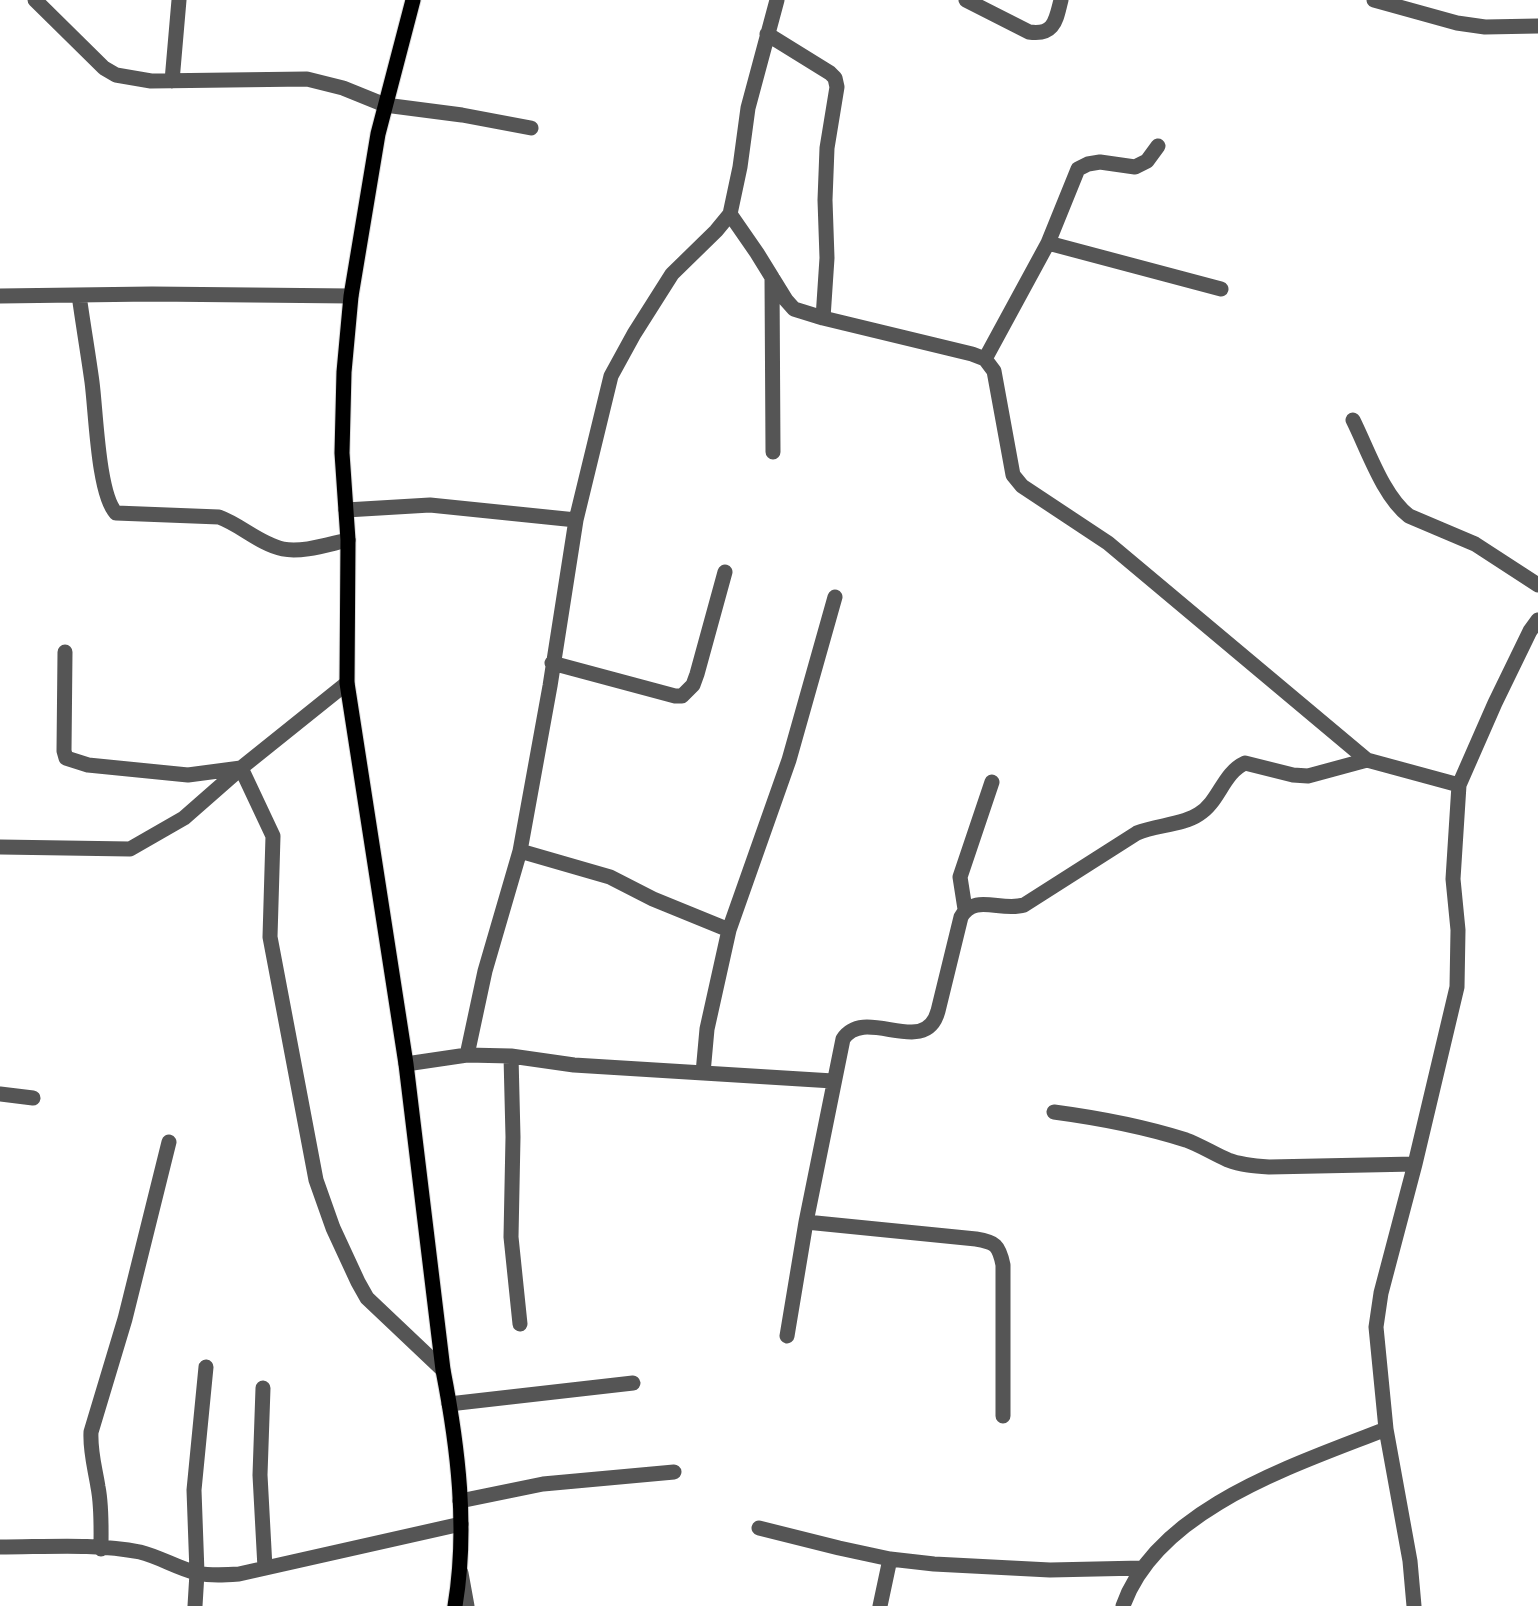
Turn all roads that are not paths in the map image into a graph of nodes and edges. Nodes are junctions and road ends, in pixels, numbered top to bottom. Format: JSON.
{"nodes":[{"id":1,"x":35,"y":0,"type":"edge"},
{"id":2,"x":179,"y":0,"type":"edge"},
{"id":3,"x":413,"y":0,"type":"edge"},
{"id":4,"x":777,"y":0,"type":"edge"},
{"id":5,"x":966,"y":0,"type":"edge"},
{"id":6,"x":1061,"y":0,"type":"edge"},
{"id":7,"x":1374,"y":0,"type":"edge"},
{"id":8,"x":1538,"y":26,"type":"edge"},
{"id":9,"x":767,"y":34,"type":"junction"},
{"id":10,"x":172,"y":81,"type":"junction"},
{"id":11,"x":385,"y":105,"type":"junction"},
{"id":12,"x":531,"y":128,"type":"dead end"},
{"id":13,"x":1158,"y":146,"type":"dead end"},
{"id":14,"x":730,"y":214,"type":"junction"},
{"id":15,"x":1048,"y":243,"type":"junction"},
{"id":16,"x":772,"y":278,"type":"junction"},
{"id":17,"x":1221,"y":289,"type":"dead end"},
{"id":18,"x":79,"y":295,"type":"junction"},
{"id":19,"x":0,"y":296,"type":"edge"},
{"id":20,"x":351,"y":296,"type":"junction"},
{"id":21,"x":823,"y":318,"type":"junction"},
{"id":22,"x":985,"y":359,"type":"junction"},
{"id":23,"x":1353,"y":420,"type":"dead end"},
{"id":24,"x":773,"y":452,"type":"dead end"},
{"id":25,"x":346,"y":510,"type":"junction"},
{"id":26,"x":576,"y":520,"type":"junction"},
{"id":27,"x":348,"y":540,"type":"junction"},
{"id":28,"x":725,"y":572,"type":"dead end"},
{"id":29,"x":1538,"y":585,"type":"edge"},
{"id":30,"x":835,"y":597,"type":"dead end"},
{"id":31,"x":1538,"y":620,"type":"edge"},
{"id":32,"x":65,"y":652,"type":"dead end"},
{"id":33,"x":552,"y":663,"type":"junction"},
{"id":34,"x":347,"y":683,"type":"junction"},
{"id":35,"x":1367,"y":760,"type":"junction"},
{"id":36,"x":241,"y":768,"type":"junction"},
{"id":37,"x":992,"y":782,"type":"dead end"},
{"id":38,"x":1459,"y":785,"type":"junction"},
{"id":39,"x":0,"y":847,"type":"edge"},
{"id":40,"x":520,"y":851,"type":"junction"},
{"id":41,"x":965,"y":909,"type":"junction"},
{"id":42,"x":729,"y":930,"type":"junction"},
{"id":43,"x":467,"y":1055,"type":"junction"},
{"id":44,"x":511,"y":1056,"type":"junction"},
{"id":45,"x":406,"y":1064,"type":"junction"},
{"id":46,"x":703,"y":1073,"type":"junction"},
{"id":47,"x":833,"y":1081,"type":"junction"},
{"id":48,"x":0,"y":1094,"type":"edge"},
{"id":49,"x":33,"y":1098,"type":"dead end"},
{"id":50,"x":1054,"y":1112,"type":"dead end"},
{"id":51,"x":169,"y":1143,"type":"dead end"},
{"id":52,"x":1415,"y":1164,"type":"junction"},
{"id":53,"x":806,"y":1222,"type":"junction"},
{"id":54,"x":520,"y":1324,"type":"dead end"},
{"id":55,"x":787,"y":1336,"type":"dead end"},
{"id":56,"x":206,"y":1367,"type":"dead end"},
{"id":57,"x":443,"y":1370,"type":"junction"},
{"id":58,"x":633,"y":1383,"type":"dead end"},
{"id":59,"x":263,"y":1388,"type":"dead end"},
{"id":60,"x":449,"y":1404,"type":"junction"},
{"id":61,"x":1003,"y":1416,"type":"dead end"},
{"id":62,"x":1386,"y":1429,"type":"junction"},
{"id":63,"x":674,"y":1472,"type":"dead end"},
{"id":64,"x":460,"y":1501,"type":"junction"},
{"id":65,"x":461,"y":1524,"type":"junction"},
{"id":66,"x":759,"y":1528,"type":"dead end"},
{"id":67,"x":0,"y":1547,"type":"edge"},
{"id":68,"x":101,"y":1549,"type":"junction"},
{"id":69,"x":891,"y":1559,"type":"junction"},
{"id":70,"x":265,"y":1568,"type":"junction"},
{"id":71,"x":1142,"y":1568,"type":"junction"},
{"id":72,"x":461,"y":1571,"type":"junction"},
{"id":73,"x":196,"y":1573,"type":"junction"},
{"id":74,"x":195,"y":1606,"type":"edge"},
{"id":75,"x":455,"y":1606,"type":"edge"},
{"id":76,"x":467,"y":1606,"type":"edge"},
{"id":77,"x":880,"y":1606,"type":"edge"},
{"id":78,"x":1123,"y":1606,"type":"edge"},
{"id":79,"x":1414,"y":1606,"type":"edge"}],
"edges":[{"from":1,"to":10,"type":"street"},
{"from":2,"to":10,"type":"street"},
{"from":3,"to":11,"type":"main road"},
{"from":4,"to":9,"type":"street"},
{"from":5,"to":6,"type":"street"},
{"from":7,"to":8,"type":"street"},
{"from":9,"to":14,"type":"street"},
{"from":9,"to":21,"type":"street"},
{"from":10,"to":11,"type":"street"},
{"from":11,"to":12,"type":"street"},
{"from":11,"to":20,"type":"main road"},
{"from":13,"to":15,"type":"street"},
{"from":14,"to":16,"type":"street"},
{"from":14,"to":26,"type":"street"},
{"from":15,"to":17,"type":"street"},
{"from":15,"to":22,"type":"street"},
{"from":16,"to":21,"type":"street"},
{"from":16,"to":24,"type":"street"},
{"from":18,"to":19,"type":"street"},
{"from":18,"to":20,"type":"street"},
{"from":18,"to":27,"type":"street"},
{"from":20,"to":25,"type":"main road"},
{"from":21,"to":22,"type":"street"},
{"from":22,"to":35,"type":"street"},
{"from":23,"to":29,"type":"street"},
{"from":25,"to":26,"type":"street"},
{"from":25,"to":27,"type":"main road"},
{"from":26,"to":33,"type":"street"},
{"from":27,"to":34,"type":"main road"},
{"from":28,"to":33,"type":"street"},
{"from":30,"to":42,"type":"street"},
{"from":31,"to":38,"type":"street"},
{"from":32,"to":36,"type":"street"},
{"from":33,"to":40,"type":"street"},
{"from":34,"to":36,"type":"street"},
{"from":34,"to":45,"type":"main road"},
{"from":35,"to":38,"type":"street"},
{"from":35,"to":41,"type":"street"},
{"from":36,"to":39,"type":"street"},
{"from":36,"to":57,"type":"street"},
{"from":37,"to":41,"type":"street"},
{"from":38,"to":52,"type":"street"},
{"from":40,"to":42,"type":"street"},
{"from":40,"to":43,"type":"street"},
{"from":41,"to":47,"type":"street"},
{"from":42,"to":46,"type":"street"},
{"from":43,"to":44,"type":"street"},
{"from":43,"to":45,"type":"street"},
{"from":44,"to":46,"type":"street"},
{"from":44,"to":54,"type":"street"},
{"from":45,"to":57,"type":"main road"},
{"from":46,"to":47,"type":"street"},
{"from":47,"to":53,"type":"street"},
{"from":48,"to":49,"type":"street"},
{"from":50,"to":52,"type":"street"},
{"from":51,"to":68,"type":"street"},
{"from":52,"to":62,"type":"street"},
{"from":53,"to":55,"type":"street"},
{"from":53,"to":61,"type":"street"},
{"from":56,"to":73,"type":"street"},
{"from":57,"to":60,"type":"main road"},
{"from":58,"to":60,"type":"street"},
{"from":59,"to":70,"type":"street"},
{"from":60,"to":64,"type":"main road"},
{"from":62,"to":71,"type":"street"},
{"from":62,"to":79,"type":"street"},
{"from":63,"to":64,"type":"street"},
{"from":64,"to":65,"type":"main road"},
{"from":65,"to":70,"type":"street"},
{"from":65,"to":72,"type":"main road"},
{"from":66,"to":69,"type":"street"},
{"from":67,"to":68,"type":"street"},
{"from":68,"to":73,"type":"street"},
{"from":69,"to":71,"type":"street"},
{"from":69,"to":77,"type":"street"},
{"from":70,"to":73,"type":"street"},
{"from":71,"to":78,"type":"street"},
{"from":72,"to":75,"type":"main road"},
{"from":72,"to":76,"type":"street"},
{"from":73,"to":74,"type":"street"}]}
